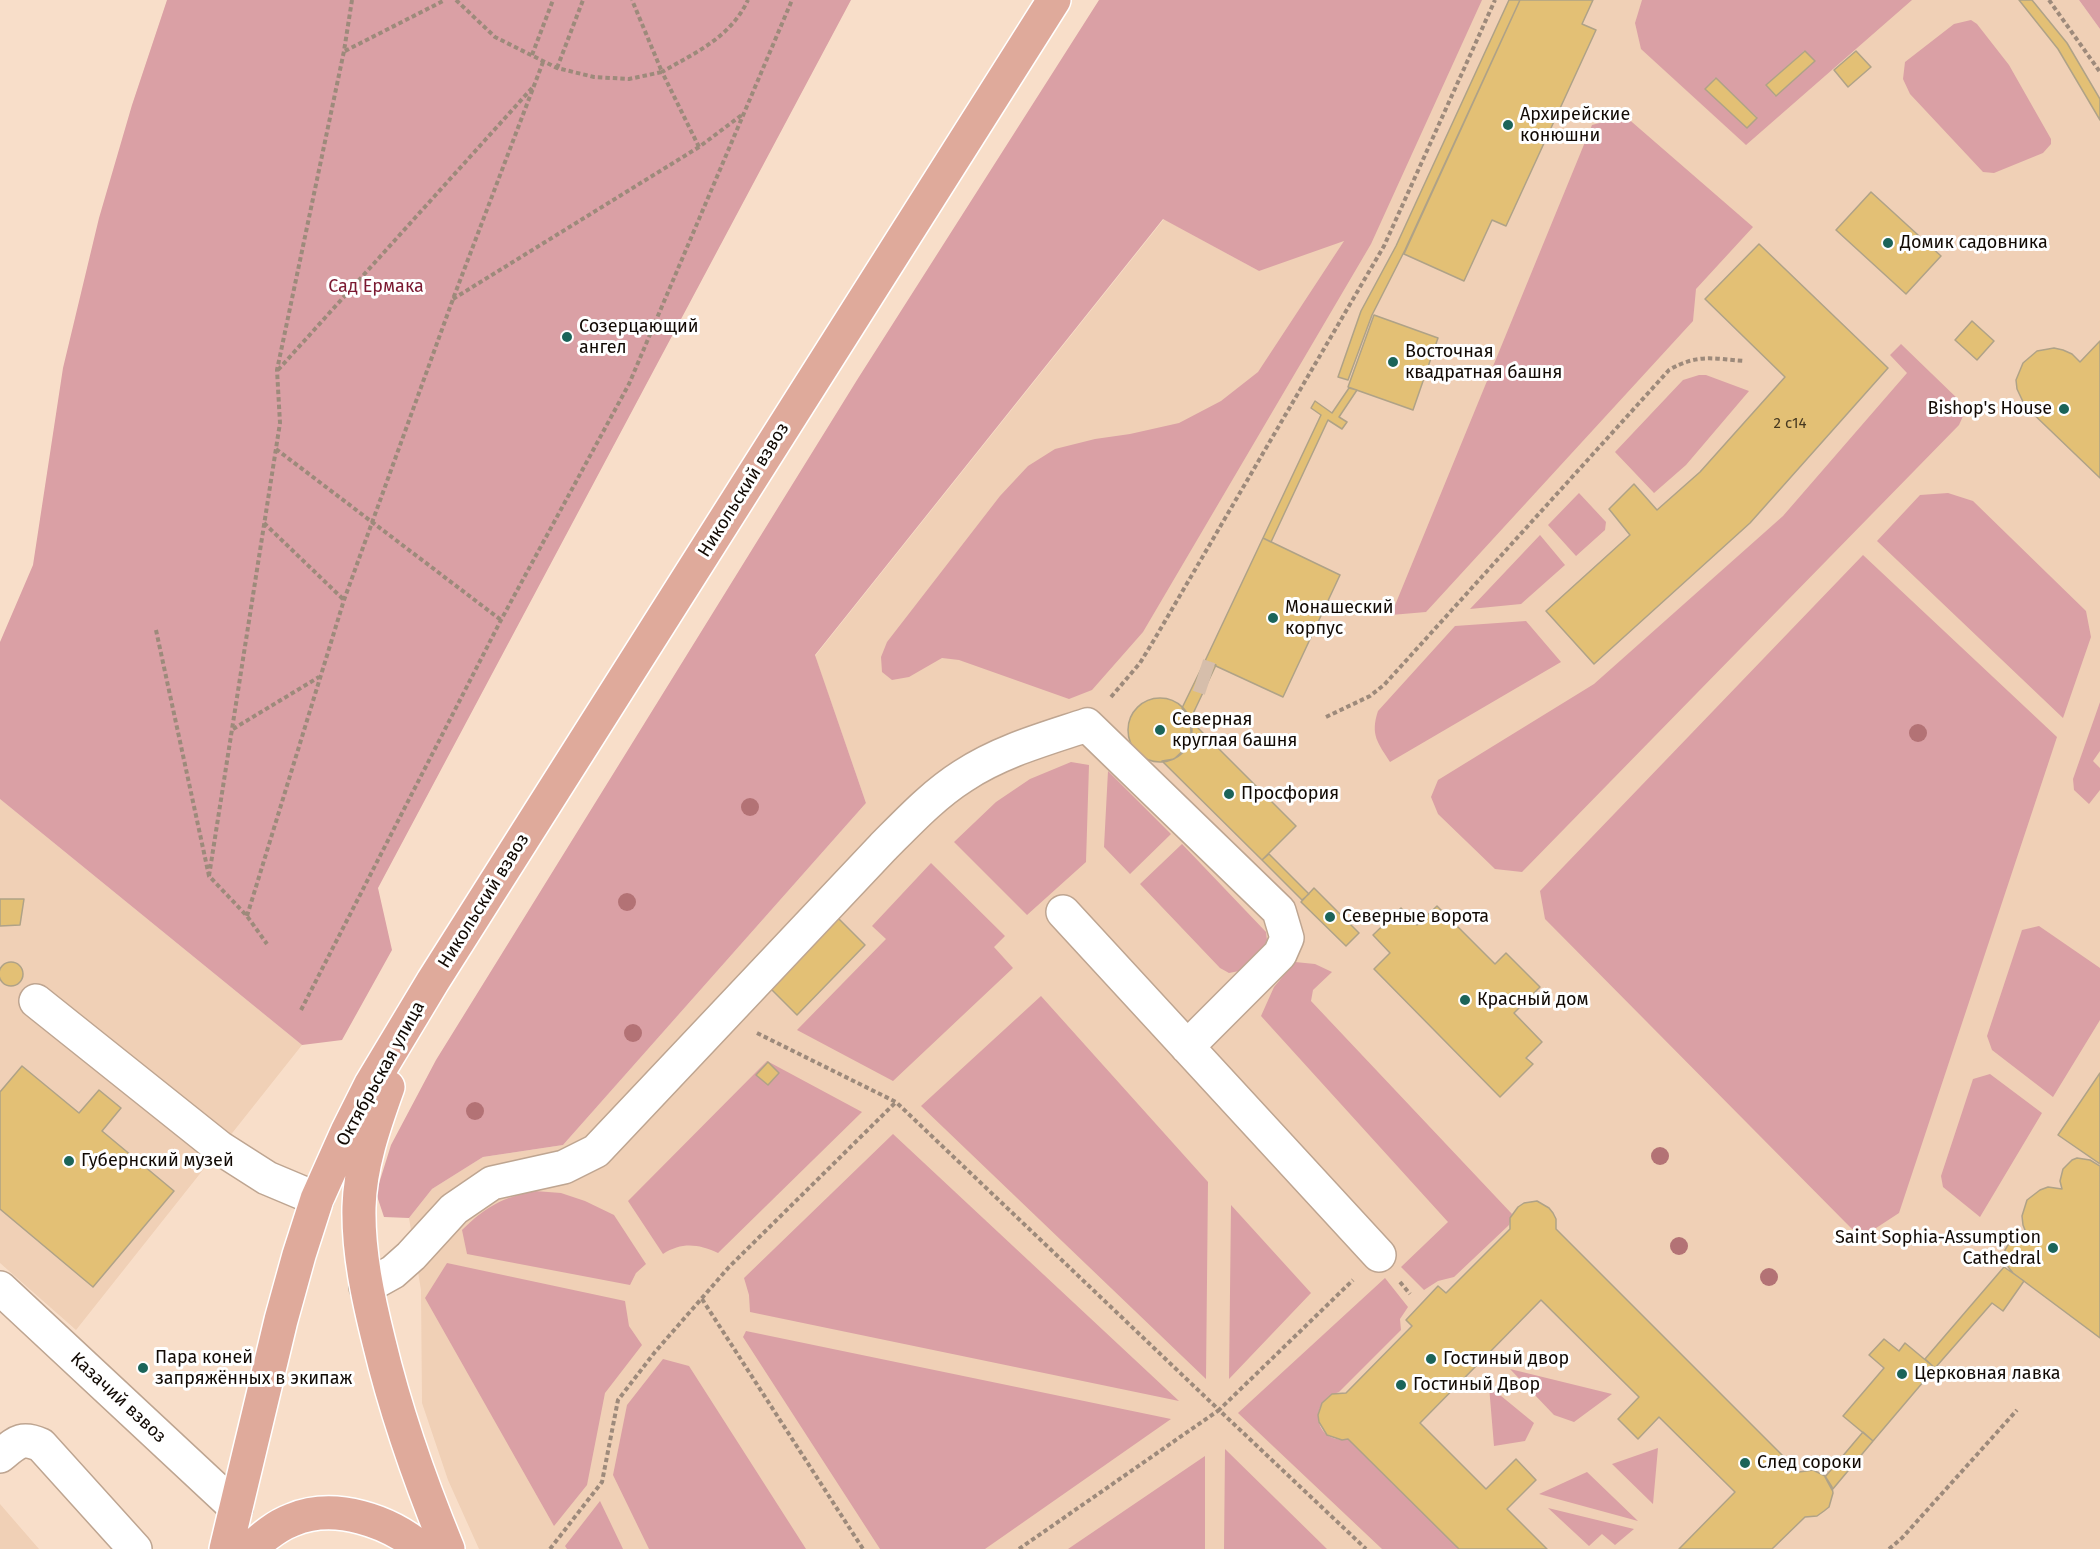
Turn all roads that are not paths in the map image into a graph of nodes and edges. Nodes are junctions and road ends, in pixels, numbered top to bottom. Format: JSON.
{"nodes":[{"id":1,"x":1054,"y":0,"type":"edge"},
{"id":2,"x":1063,"y":912,"type":"dead end"},
{"id":3,"x":433,"y":981,"type":"junction"},
{"id":4,"x":36,"y":1000,"type":"dead end"},
{"id":5,"x":1187,"y":1047,"type":"junction"},
{"id":6,"x":317,"y":1199,"type":"junction"},
{"id":7,"x":1379,"y":1255,"type":"road end"},
{"id":8,"x":366,"y":1287,"type":"junction"},
{"id":9,"x":0,"y":1288,"type":"edge"},
{"id":10,"x":0,"y":1456,"type":"edge"},
{"id":11,"x":236,"y":1508,"type":"junction"},
{"id":12,"x":135,"y":1549,"type":"edge"},
{"id":13,"x":225,"y":1549,"type":"edge"},
{"id":14,"x":250,"y":1549,"type":"edge"},
{"id":15,"x":422,"y":1549,"type":"edge"},
{"id":16,"x":448,"y":1549,"type":"edge"}],
"edges":[{"from":1,"to":3,"type":"main road","name":"Никольский взвоз"},
{"from":2,"to":5,"type":"street"},
{"from":3,"to":6,"type":"main road","name":"Октябрьская улица"},
{"from":3,"to":8,"type":"main road"},
{"from":4,"to":6,"type":"street"},
{"from":5,"to":7,"type":"street"},
{"from":5,"to":8,"type":"street"},
{"from":6,"to":11,"type":"main road","name":"Октябрьская улица"},
{"from":8,"to":16,"type":"main road"},
{"from":9,"to":11,"type":"street","name":"Казачий взвоз"},
{"from":10,"to":12,"type":"street"},
{"from":11,"to":13,"type":"main road","name":"Октябрьская улица"},
{"from":14,"to":15,"type":"main road"}]}
